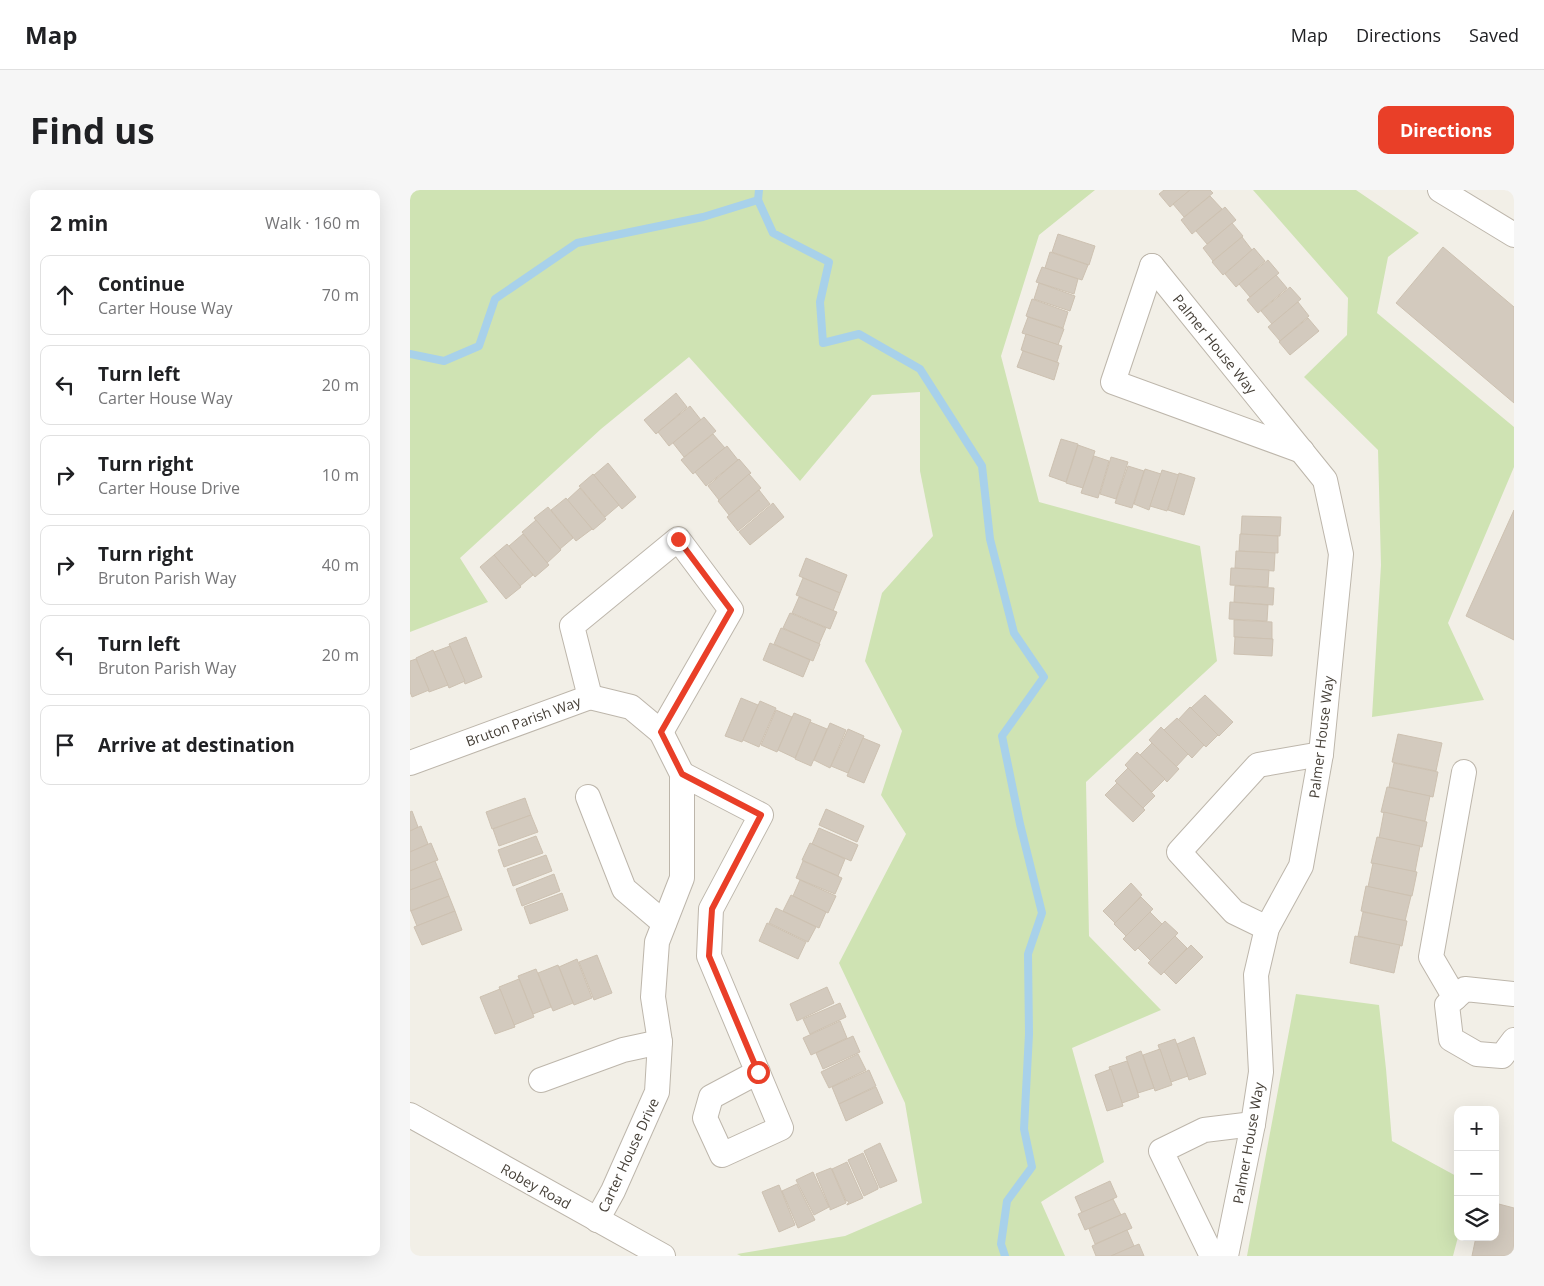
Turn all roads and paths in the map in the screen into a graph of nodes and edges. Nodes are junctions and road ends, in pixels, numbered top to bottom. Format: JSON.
{"nodes":[{"id":1,"x":1440,"y":190,"type":"edge"},
{"id":2,"x":1514,"y":235,"type":"edge"},
{"id":3,"x":1302,"y":451,"type":"junction"},
{"id":4,"x":590,"y":697,"type":"junction"},
{"id":5,"x":661,"y":732,"type":"junction"},
{"id":6,"x":1321,"y":754,"type":"junction"},
{"id":7,"x":410,"y":763,"type":"edge"},
{"id":8,"x":1464,"y":772,"type":"dead end"},
{"id":9,"x":682,"y":774,"type":"junction"},
{"id":10,"x":588,"y":797,"type":"dead end"},
{"id":11,"x":664,"y":923,"type":"junction"},
{"id":12,"x":1267,"y":928,"type":"junction"},
{"id":13,"x":1514,"y":994,"type":"edge"},
{"id":14,"x":1455,"y":998,"type":"junction"},
{"id":15,"x":1514,"y":1040,"type":"edge"},
{"id":16,"x":660,"y":1042,"type":"junction"},
{"id":17,"x":758,"y":1072,"type":"dead end"},
{"id":18,"x":541,"y":1080,"type":"dead end"},
{"id":19,"x":410,"y":1115,"type":"edge"},
{"id":20,"x":1253,"y":1124,"type":"junction"},
{"id":21,"x":597,"y":1220,"type":"junction"},
{"id":22,"x":663,"y":1256,"type":"edge"},
{"id":23,"x":1212,"y":1256,"type":"edge"},
{"id":24,"x":1226,"y":1256,"type":"edge"}],
"edges":[{"from":1,"to":2,"type":"street"},
{"from":3,"to":3,"type":"street","name":"Palmer House Way"},
{"from":3,"to":6,"type":"street","name":"Palmer House Way"},
{"from":4,"to":5,"type":"street","name":"Carter House Drive"},
{"from":4,"to":5,"type":"street","name":"Bruton Parish Way"},
{"from":4,"to":7,"type":"street","name":"Bruton Parish Way"},
{"from":5,"to":9,"type":"street","name":"Carter House Drive"},
{"from":6,"to":12,"type":"street","name":"Palmer House Way"},
{"from":6,"to":12,"type":"street"},
{"from":8,"to":14,"type":"street"},
{"from":9,"to":11,"type":"street","name":"Carter House Drive"},
{"from":9,"to":17,"type":"street"},
{"from":10,"to":11,"type":"street"},
{"from":11,"to":16,"type":"street","name":"Carter House Drive"},
{"from":12,"to":20,"type":"street","name":"Palmer House Way"},
{"from":13,"to":14,"type":"street"},
{"from":14,"to":15,"type":"street"},
{"from":16,"to":18,"type":"street"},
{"from":16,"to":21,"type":"street","name":"Carter House Drive"},
{"from":19,"to":21,"type":"street","name":"Robey Road"},
{"from":20,"to":23,"type":"street"},
{"from":20,"to":24,"type":"street","name":"Palmer House Way"},
{"from":21,"to":22,"type":"street","name":"Robey Road"}]}
